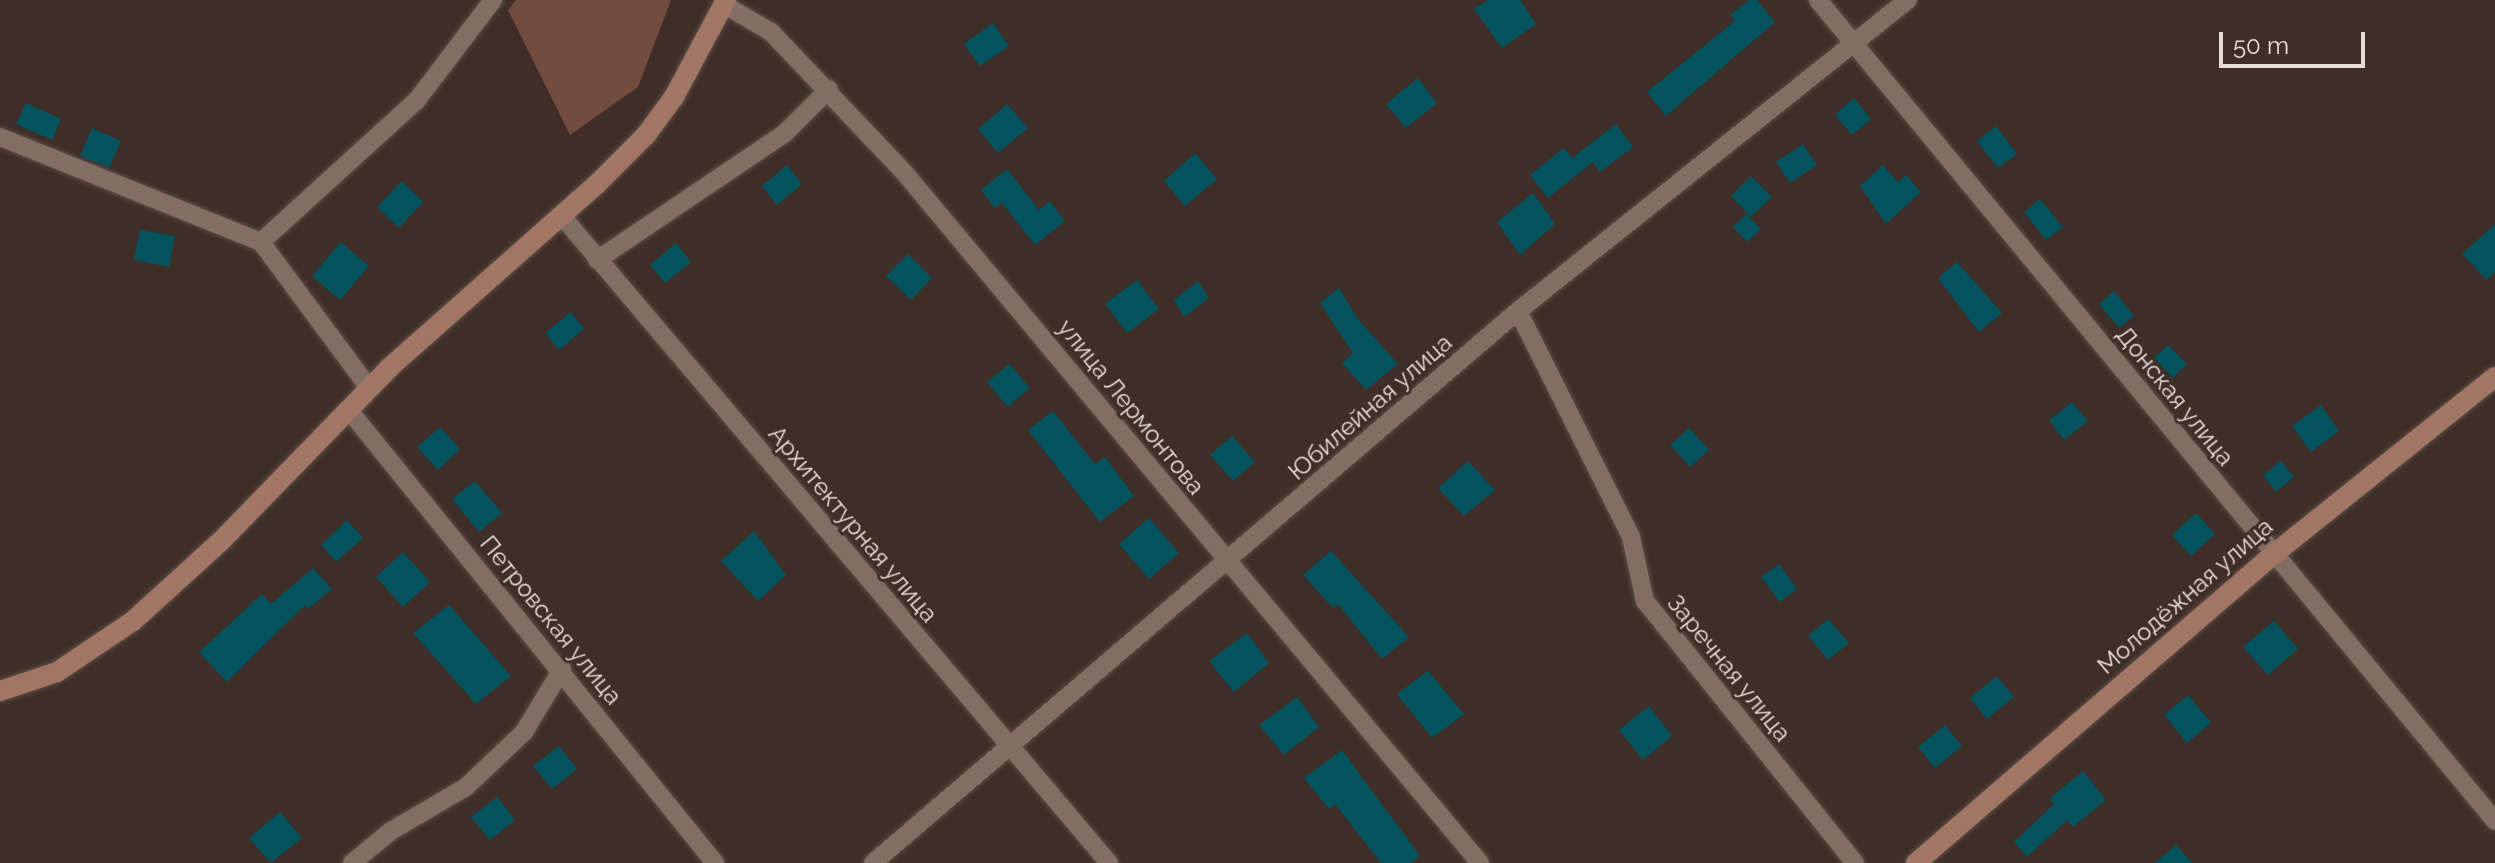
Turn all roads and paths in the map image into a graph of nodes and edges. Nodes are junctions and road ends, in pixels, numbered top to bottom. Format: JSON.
{"nodes":[{"id":1,"x":493,"y":0,"type":"edge"},
{"id":2,"x":1818,"y":0,"type":"edge"},
{"id":3,"x":1908,"y":0,"type":"edge"},
{"id":4,"x":724,"y":2,"type":"edge"},
{"id":5,"x":1853,"y":43,"type":"junction"},
{"id":6,"x":829,"y":89,"type":"junction"},
{"id":7,"x":0,"y":137,"type":"edge"},
{"id":8,"x":561,"y":215,"type":"junction"},
{"id":9,"x":261,"y":242,"type":"junction"},
{"id":10,"x":597,"y":260,"type":"junction"},
{"id":11,"x":1518,"y":311,"type":"junction"},
{"id":12,"x":2495,"y":377,"type":"edge"},
{"id":13,"x":369,"y":388,"type":"junction"},
{"id":14,"x":348,"y":409,"type":"junction"},
{"id":15,"x":2274,"y":554,"type":"junction"},
{"id":16,"x":1225,"y":563,"type":"junction"},
{"id":17,"x":562,"y":669,"type":"junction"},
{"id":18,"x":0,"y":691,"type":"edge"},
{"id":19,"x":1011,"y":748,"type":"junction"},
{"id":20,"x":2495,"y":821,"type":"edge"},
{"id":21,"x":352,"y":863,"type":"edge"},
{"id":22,"x":715,"y":863,"type":"edge"},
{"id":23,"x":873,"y":863,"type":"edge"},
{"id":24,"x":1109,"y":863,"type":"edge"},
{"id":25,"x":1480,"y":863,"type":"edge"},
{"id":26,"x":1855,"y":863,"type":"edge"},
{"id":27,"x":1916,"y":863,"type":"edge"}],
"edges":[{"from":1,"to":9,"type":"street"},
{"from":2,"to":5,"type":"street","name":"Донская улица"},
{"from":3,"to":5,"type":"street","name":"Юбилейная улица"},
{"from":4,"to":6,"type":"street","name":"улица Лермонтова"},
{"from":4,"to":8,"type":"street"},
{"from":5,"to":11,"type":"street","name":"Юбилейная улица"},
{"from":5,"to":15,"type":"street","name":"Донская улица"},
{"from":6,"to":10,"type":"street"},
{"from":6,"to":16,"type":"street","name":"улица Лермонтова"},
{"from":7,"to":9,"type":"street"},
{"from":8,"to":10,"type":"street","name":"Архитектурная улица"},
{"from":8,"to":13,"type":"street"},
{"from":9,"to":13,"type":"street"},
{"from":10,"to":19,"type":"street","name":"Архитектурная улица"},
{"from":11,"to":16,"type":"street","name":"Юбилейная улица"},
{"from":11,"to":26,"type":"street","name":"Заречная улица"},
{"from":12,"to":15,"type":"street","name":"Молодёжная улица"},
{"from":13,"to":14,"type":"street"},
{"from":14,"to":17,"type":"street","name":"Петровская улица"},
{"from":14,"to":18,"type":"street"},
{"from":15,"to":20,"type":"street","name":"Донская улица"},
{"from":15,"to":27,"type":"street","name":"Молодёжная улица"},
{"from":16,"to":19,"type":"street","name":"Юбилейная улица"},
{"from":16,"to":25,"type":"street","name":"улица Лермонтова"},
{"from":17,"to":21,"type":"street"},
{"from":17,"to":22,"type":"street","name":"Петровская улица"},
{"from":19,"to":23,"type":"street","name":"Юбилейная улица"},
{"from":19,"to":24,"type":"street","name":"Архитектурная улица"}]}
